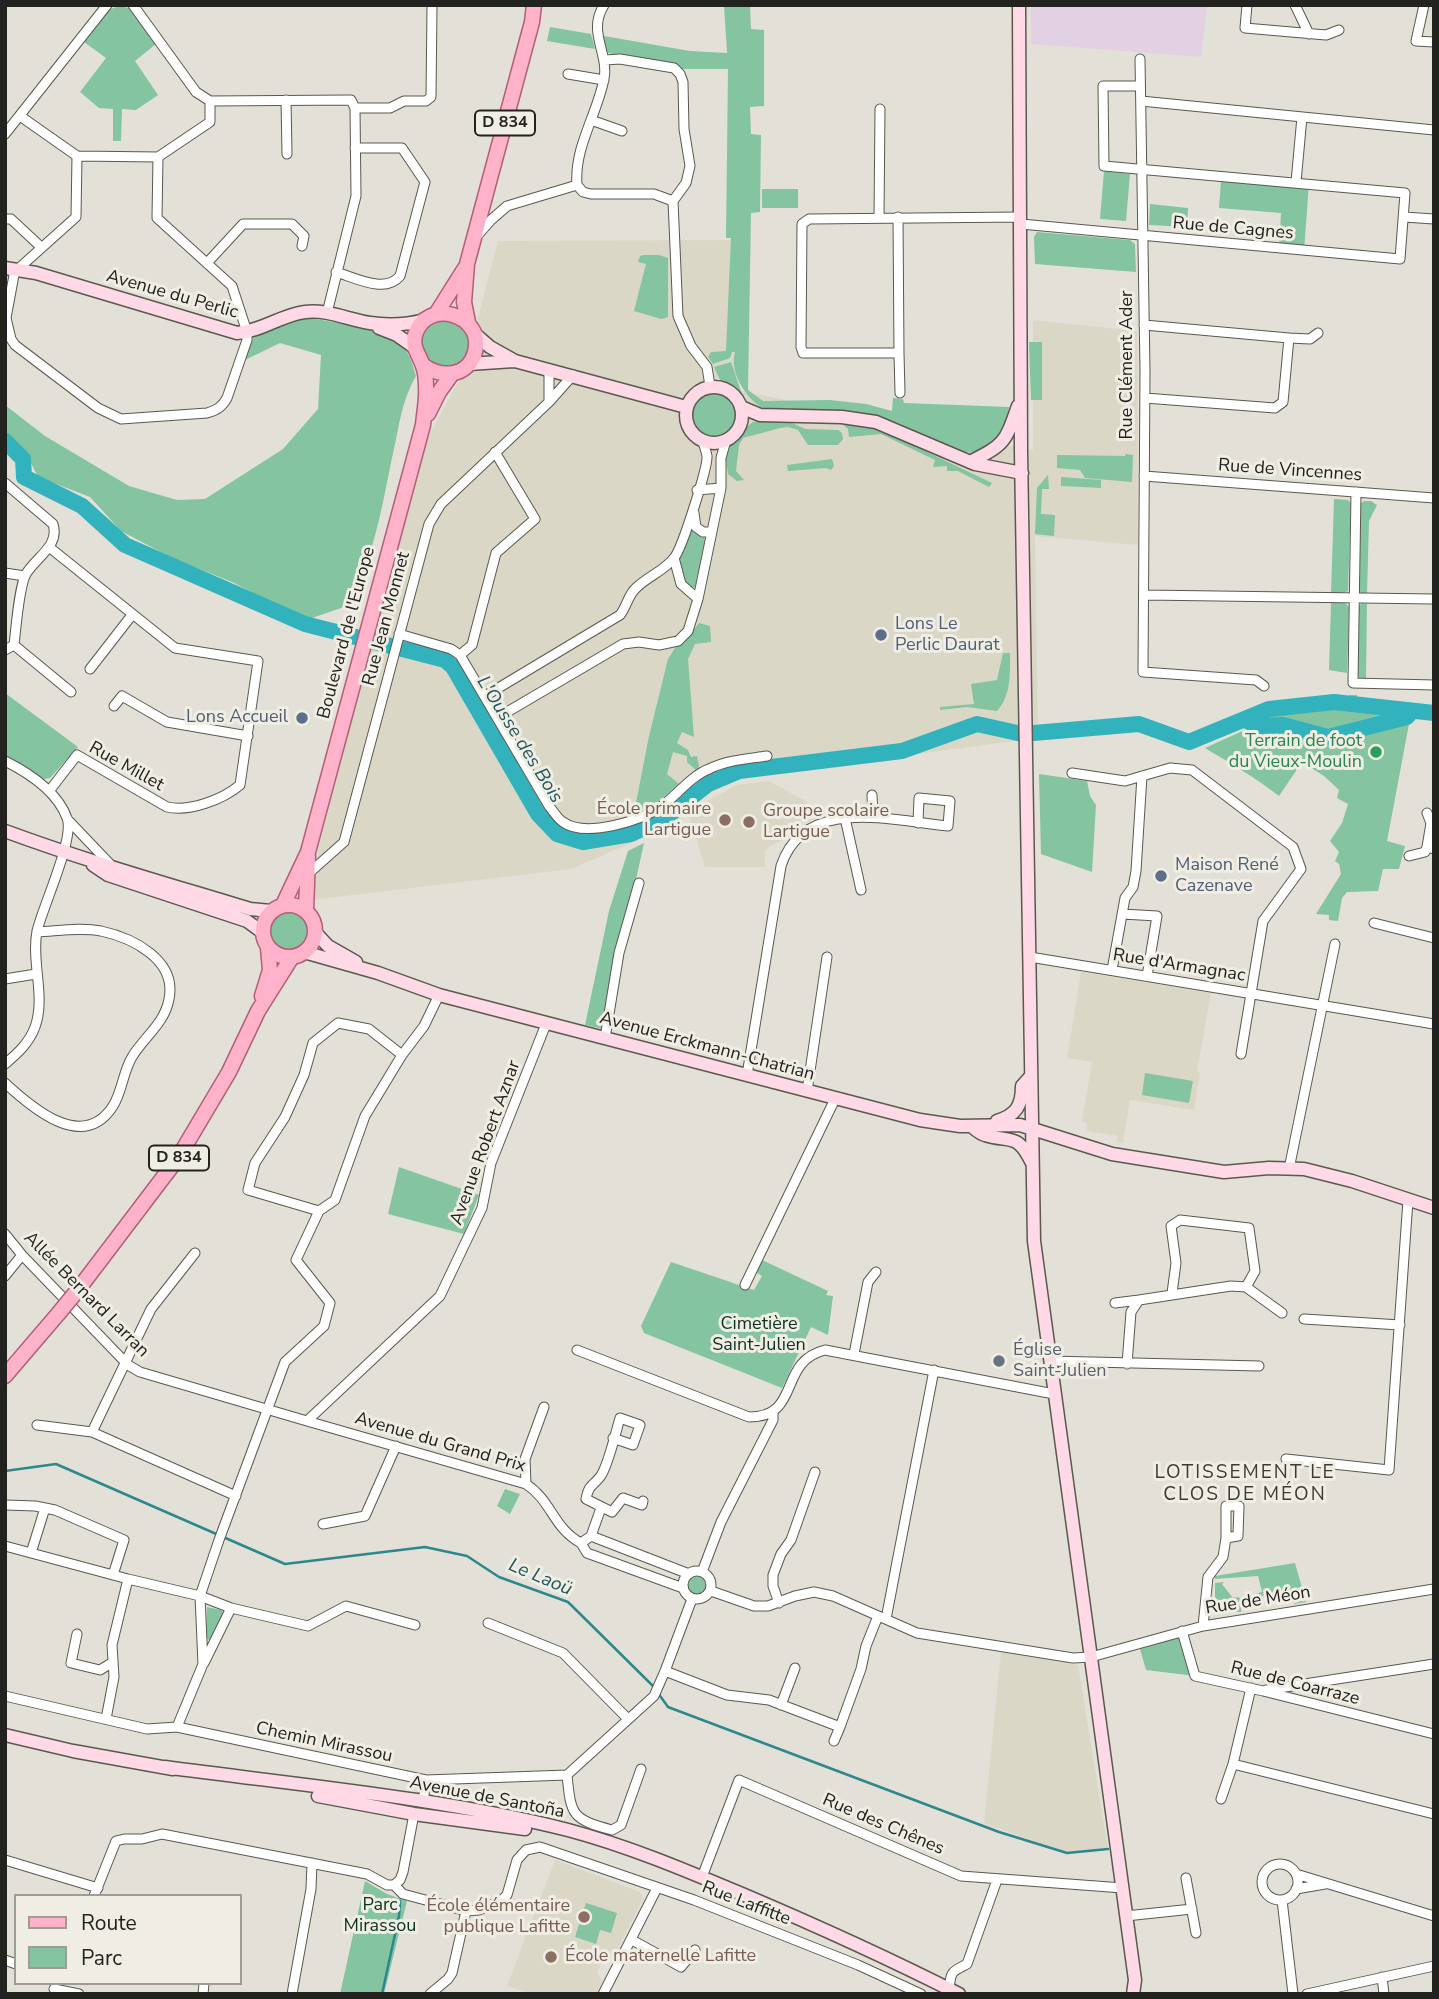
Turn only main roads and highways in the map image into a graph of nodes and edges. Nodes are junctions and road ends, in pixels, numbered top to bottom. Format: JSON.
{"nodes":[{"id":1,"x":534,"y":5,"type":"edge"},
{"id":2,"x":1019,"y":5,"type":"edge"},
{"id":3,"x":467,"y":264,"type":"junction"},
{"id":4,"x":11,"y":269,"type":"edge"},
{"id":5,"x":430,"y":317,"type":"junction"},
{"id":6,"x":369,"y":323,"type":"junction"},
{"id":7,"x":471,"y":328,"type":"junction"},
{"id":8,"x":414,"y":347,"type":"junction"},
{"id":9,"x":515,"y":361,"type":"junction"},
{"id":10,"x":469,"y":364,"type":"junction"},
{"id":11,"x":423,"y":365,"type":"junction"},
{"id":12,"x":452,"y":374,"type":"junction"},
{"id":13,"x":1021,"y":396,"type":"junction"},
{"id":14,"x":686,"y":407,"type":"junction"},
{"id":15,"x":741,"y":407,"type":"junction"},
{"id":16,"x":760,"y":415,"type":"junction"},
{"id":17,"x":741,"y":424,"type":"junction"},
{"id":18,"x":423,"y":425,"type":"junction"},
{"id":19,"x":970,"y":462,"type":"junction"},
{"id":20,"x":1021,"y":472,"type":"junction"},
{"id":21,"x":5,"y":831,"type":"edge"},
{"id":22,"x":308,"y":852,"type":"junction"},
{"id":23,"x":83,"y":860,"type":"junction"},
{"id":24,"x":277,"y":908,"type":"junction"},
{"id":25,"x":306,"y":911,"type":"junction"},
{"id":26,"x":262,"y":932,"type":"junction"},
{"id":27,"x":315,"y":932,"type":"junction"},
{"id":28,"x":268,"y":948,"type":"junction"},
{"id":29,"x":298,"y":955,"type":"junction"},
{"id":30,"x":378,"y":973,"type":"junction"},
{"id":31,"x":258,"y":1010,"type":"junction"},
{"id":32,"x":1031,"y":1076,"type":"junction"},
{"id":33,"x":985,"y":1125,"type":"junction"},
{"id":34,"x":970,"y":1126,"type":"junction"},
{"id":35,"x":1032,"y":1129,"type":"junction"},
{"id":36,"x":1032,"y":1164,"type":"junction"},
{"id":37,"x":1434,"y":1208,"type":"edge"},
{"id":38,"x":5,"y":1376,"type":"edge"},
{"id":39,"x":5,"y":1735,"type":"edge"},
{"id":40,"x":164,"y":1767,"type":"junction"},
{"id":41,"x":335,"y":1799,"type":"junction"},
{"id":42,"x":423,"y":1802,"type":"junction"},
{"id":43,"x":790,"y":1914,"type":"junction"},
{"id":44,"x":1135,"y":1980,"type":"junction"},
{"id":45,"x":954,"y":1991,"type":"edge"},
{"id":46,"x":1133,"y":1994,"type":"edge"},
{"id":47,"x":1140,"y":1994,"type":"edge"}],
"edges":[{"from":1,"to":3,"type":"main road","number":"D 834"},
{"from":2,"to":13,"type":"main road"},
{"from":3,"to":5,"type":"main road","number":"D 834"},
{"from":3,"to":7,"type":"main road","number":"D 834"},
{"from":4,"to":6,"type":"main road","name":"Avenue du Perlic"},
{"from":5,"to":6,"type":"main road","name":"Avenue du Perlic"},
{"from":5,"to":7,"type":"main road"},
{"from":5,"to":8,"type":"main road"},
{"from":6,"to":8,"type":"main road","name":"Avenue du Perlic"},
{"from":7,"to":9,"type":"main road"},
{"from":7,"to":10,"type":"main road"},
{"from":8,"to":11,"type":"main road"},
{"from":9,"to":10,"type":"main road"},
{"from":9,"to":14,"type":"main road"},
{"from":10,"to":12,"type":"main road"},
{"from":11,"to":12,"type":"main road"},
{"from":11,"to":18,"type":"main road","name":"Boulevard de l'Europe"},
{"from":12,"to":18,"type":"main road","name":"Boulevard de l'Europe"},
{"from":13,"to":19,"type":"main road"},
{"from":13,"to":20,"type":"main road"},
{"from":14,"to":15,"type":"main road"},
{"from":14,"to":17,"type":"main road"},
{"from":15,"to":16,"type":"main road"},
{"from":15,"to":17,"type":"main road"},
{"from":16,"to":17,"type":"main road"},
{"from":16,"to":19,"type":"main road"},
{"from":18,"to":22,"type":"main road","name":"Boulevard de l'Europe"},
{"from":19,"to":20,"type":"main road"},
{"from":20,"to":32,"type":"main road"},
{"from":21,"to":23,"type":"main road"},
{"from":22,"to":24,"type":"main road","name":"Boulevard de l'Europe"},
{"from":22,"to":25,"type":"main road","name":"Boulevard de l'Europe"},
{"from":23,"to":24,"type":"main road"},
{"from":23,"to":26,"type":"main road"},
{"from":24,"to":25,"type":"main road"},
{"from":24,"to":26,"type":"main road"},
{"from":25,"to":27,"type":"main road"},
{"from":26,"to":28,"type":"main road"},
{"from":27,"to":29,"type":"main road"},
{"from":27,"to":30,"type":"main road","name":"Avenue Erckmann-Chatrian"},
{"from":28,"to":29,"type":"main road"},
{"from":28,"to":31,"type":"main road","number":"D 834"},
{"from":29,"to":30,"type":"main road","name":"Avenue Erckmann-Chatrian"},
{"from":29,"to":31,"type":"main road","number":"D 834"},
{"from":30,"to":34,"type":"main road","name":"Avenue Erckmann-Chatrian"},
{"from":31,"to":38,"type":"main road","number":"D 834","bridge":true},
{"from":32,"to":33,"type":"main road"},
{"from":32,"to":35,"type":"main road"},
{"from":33,"to":34,"type":"main road","name":"Avenue Erckmann-Chatrian"},
{"from":33,"to":35,"type":"main road","name":"Avenue Erckmann-Chatrian"},
{"from":34,"to":36,"type":"main road"},
{"from":35,"to":36,"type":"main road"},
{"from":35,"to":37,"type":"main road","name":"Avenue Erckmann-Chatrian"},
{"from":36,"to":44,"type":"main road"},
{"from":39,"to":40,"type":"main road","name":"Avenue de Santoña"},
{"from":40,"to":41,"type":"main road","name":"Avenue de Santoña"},
{"from":40,"to":42,"type":"main road","name":"Avenue de Santoña"},
{"from":41,"to":42,"type":"main road"},
{"from":41,"to":43,"type":"main road","name":"Avenue de Santoña"},
{"from":42,"to":43,"type":"main road","name":"Avenue de Santoña"},
{"from":43,"to":45,"type":"main road","name":"Avenue de Santoña"},
{"from":44,"to":46,"type":"main road"},
{"from":44,"to":47,"type":"main road"}]}
